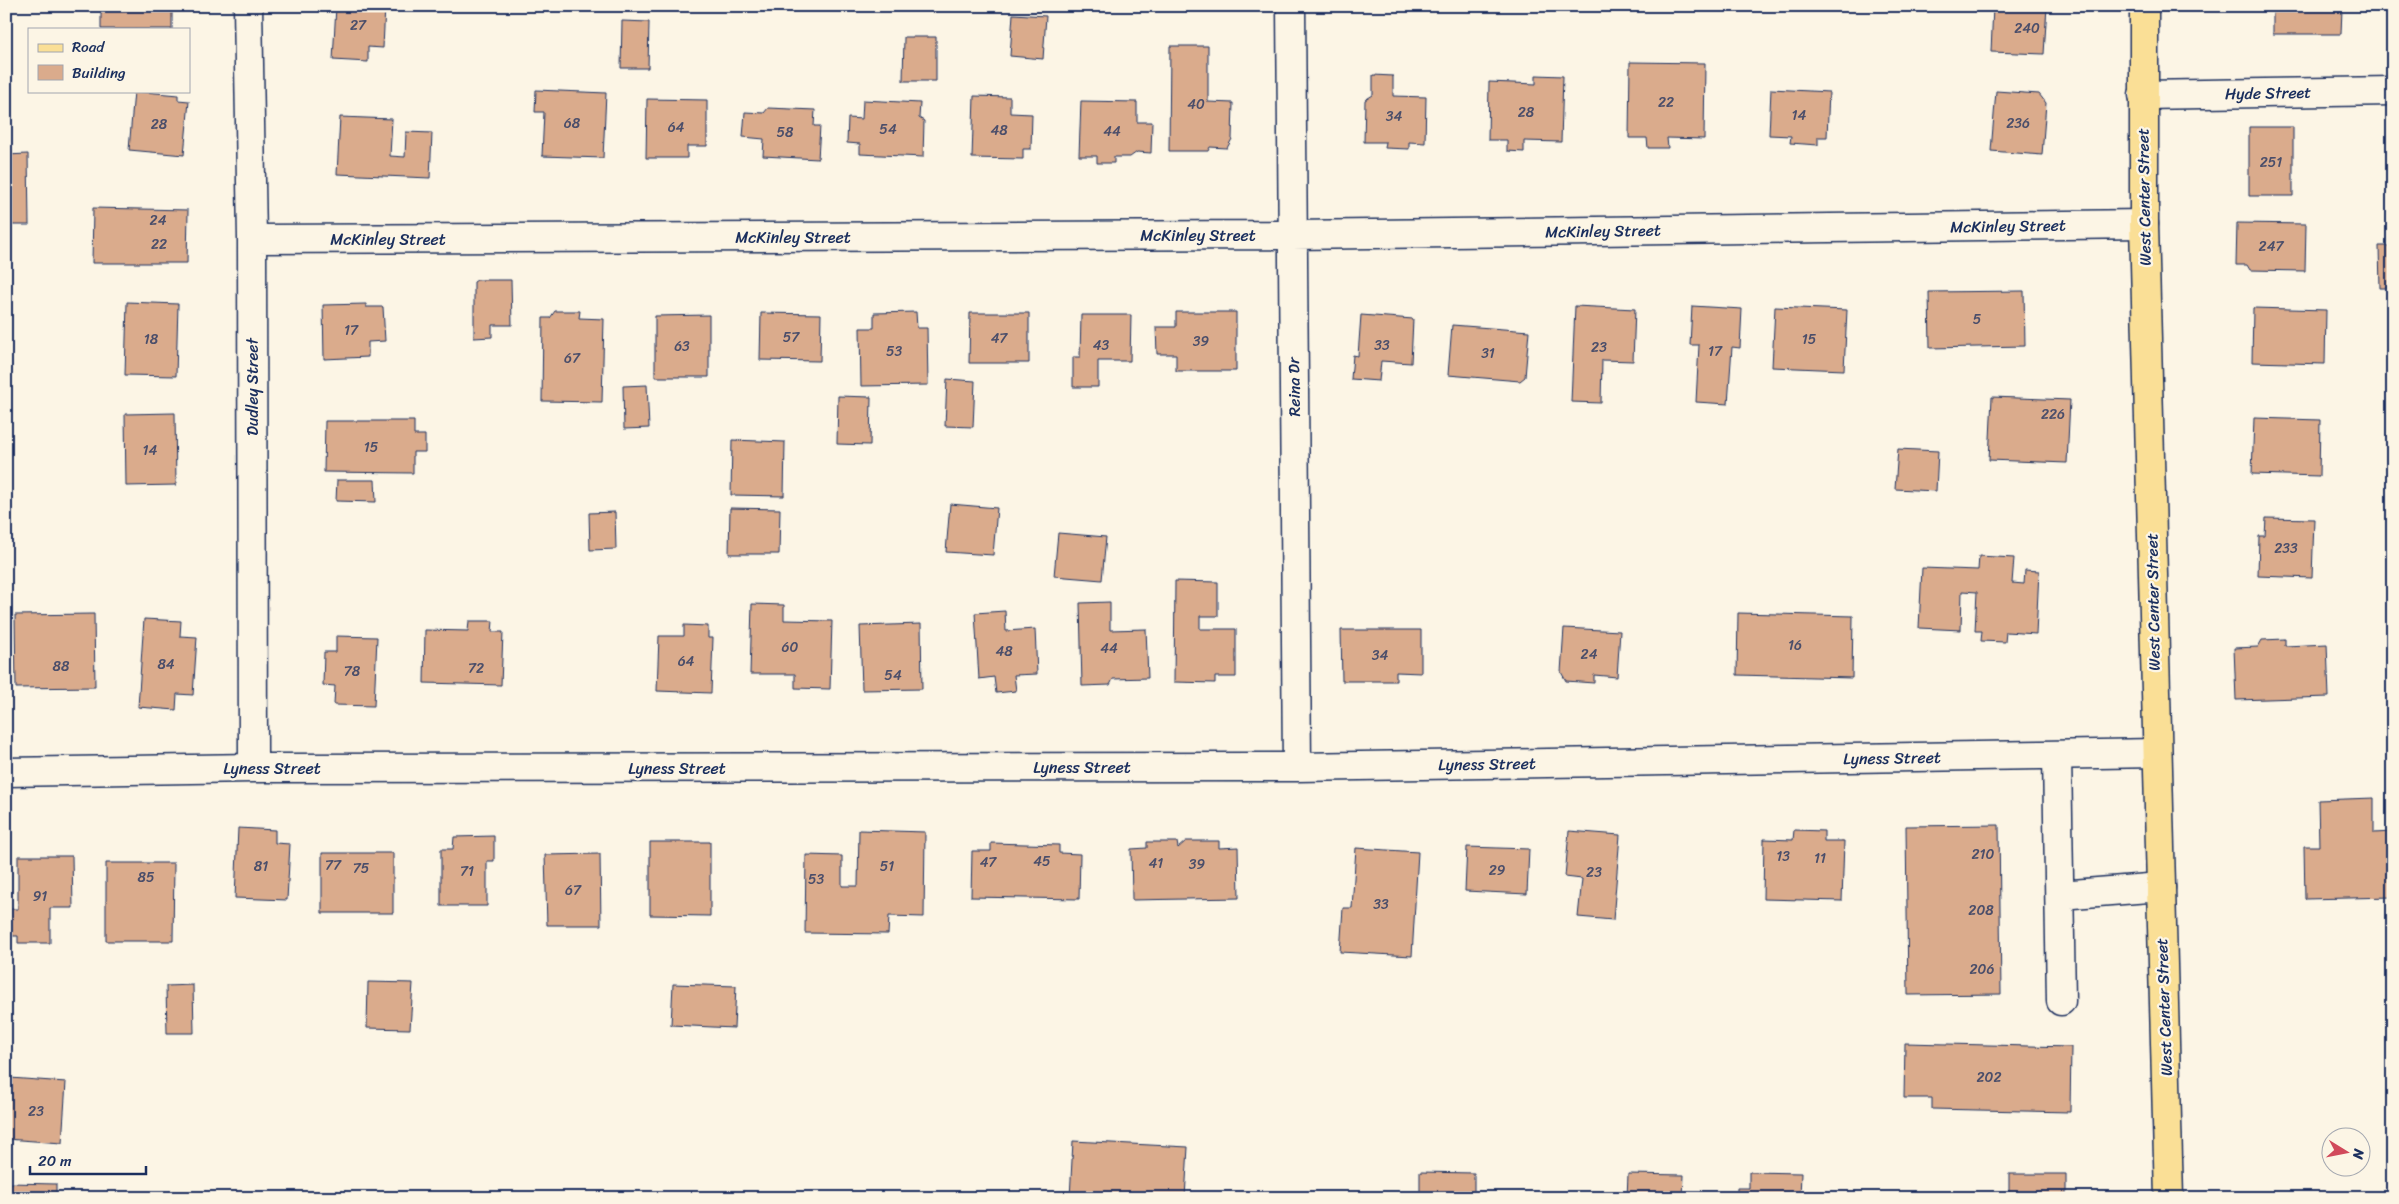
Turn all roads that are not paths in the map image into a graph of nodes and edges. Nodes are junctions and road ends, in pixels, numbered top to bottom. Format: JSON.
{"nodes":[{"id":1,"x":248,"y":6,"type":"edge"},
{"id":2,"x":1291,"y":6,"type":"edge"},
{"id":3,"x":2144,"y":6,"type":"edge"},
{"id":4,"x":2393,"y":91,"type":"edge"},
{"id":5,"x":2143,"y":94,"type":"junction"},
{"id":6,"x":2144,"y":224,"type":"junction"},
{"id":7,"x":1292,"y":235,"type":"junction"},
{"id":8,"x":252,"y":239,"type":"junction"},
{"id":9,"x":2157,"y":753,"type":"junction"},
{"id":10,"x":2057,"y":755,"type":"junction"},
{"id":11,"x":1298,"y":767,"type":"junction"},
{"id":12,"x":254,"y":768,"type":"junction"},
{"id":13,"x":6,"y":772,"type":"edge"},
{"id":14,"x":2160,"y":887,"type":"junction"},
{"id":15,"x":2060,"y":895,"type":"junction"},
{"id":16,"x":2061,"y":1001,"type":"dead end"},
{"id":17,"x":2169,"y":1198,"type":"edge"}],
"edges":[{"from":1,"to":8,"type":"street","name":"Dudley Street"},
{"from":2,"to":7,"type":"street","name":"Reina Dr"},
{"from":3,"to":5,"type":"main road","name":"West Center Street"},
{"from":4,"to":5,"type":"street","name":"Hyde Street"},
{"from":5,"to":6,"type":"main road","name":"West Center Street"},
{"from":6,"to":7,"type":"street","name":"McKinley Street"},
{"from":6,"to":9,"type":"main road","name":"West Center Street"},
{"from":7,"to":8,"type":"street","name":"McKinley Street"},
{"from":7,"to":11,"type":"street","name":"Reina Dr"},
{"from":8,"to":12,"type":"street","name":"Dudley Street"},
{"from":9,"to":10,"type":"street","name":"Lyness Street"},
{"from":9,"to":14,"type":"main road","name":"West Center Street"},
{"from":10,"to":11,"type":"street","name":"Lyness Street"},
{"from":10,"to":15,"type":"street"},
{"from":11,"to":12,"type":"street","name":"Lyness Street"},
{"from":12,"to":13,"type":"street","name":"Lyness Street"},
{"from":14,"to":15,"type":"street"},
{"from":14,"to":17,"type":"main road","name":"West Center Street"},
{"from":15,"to":16,"type":"street"}]}
